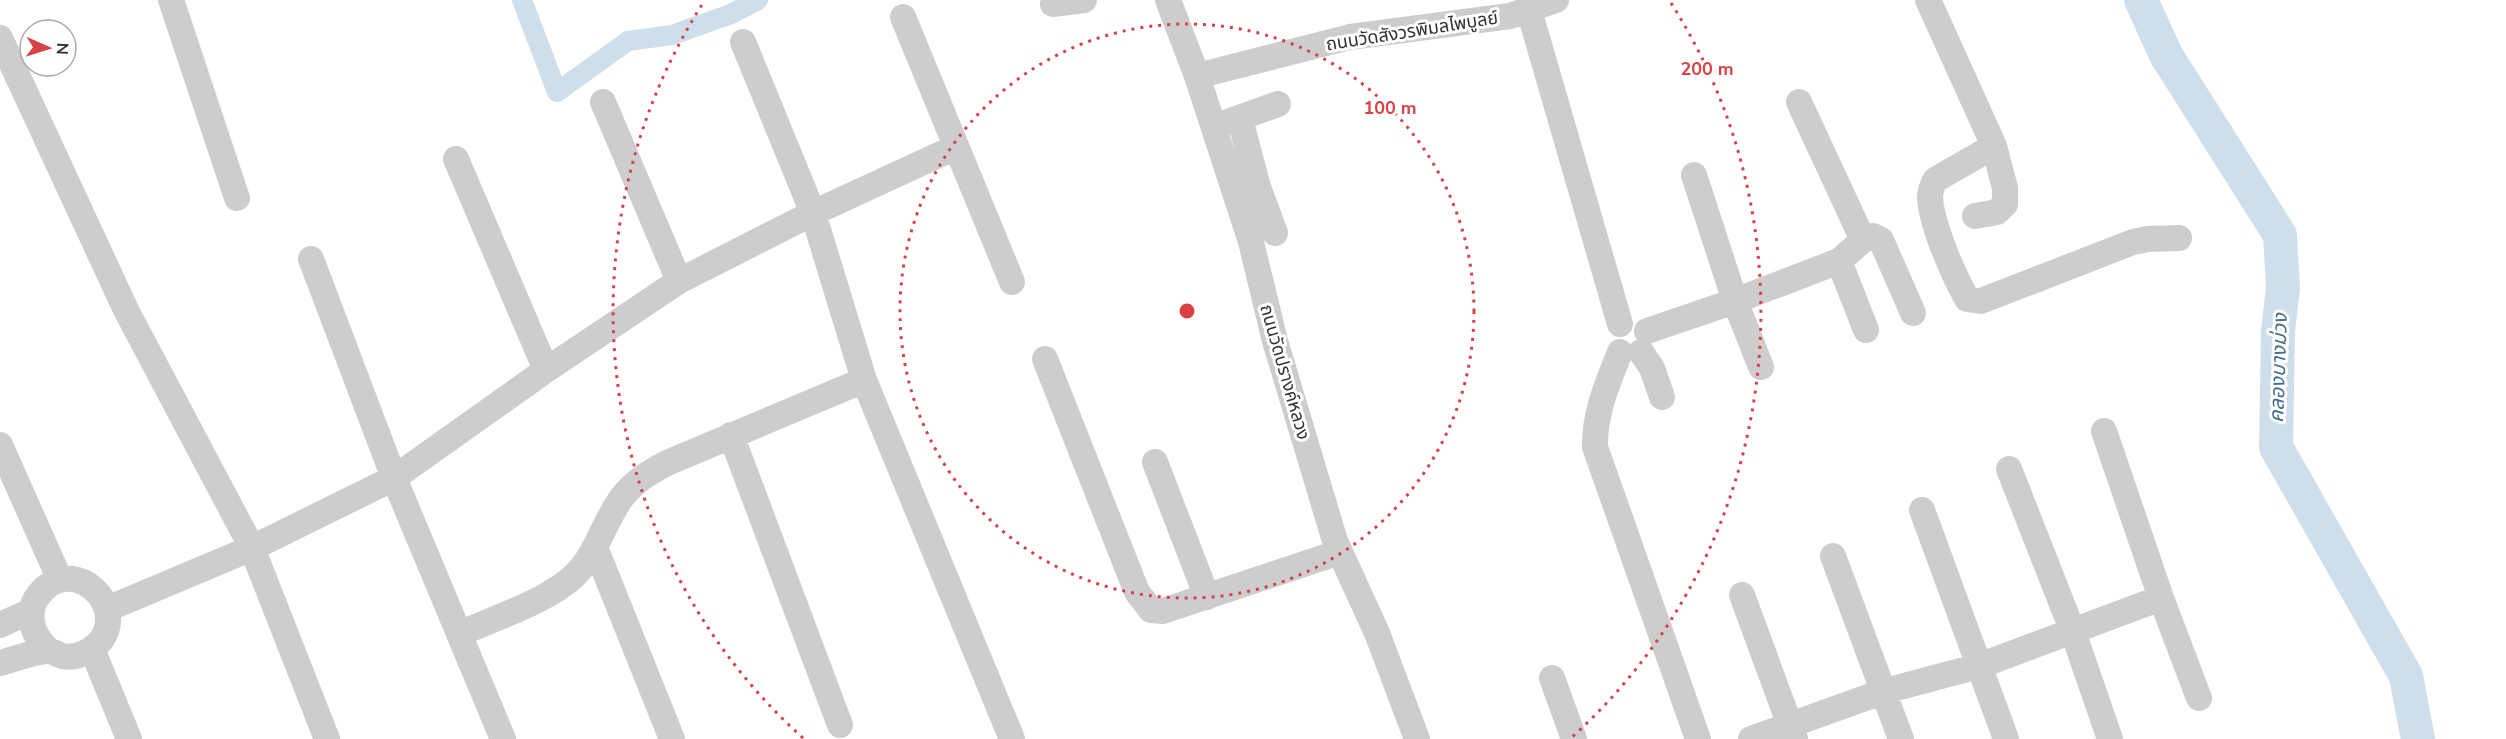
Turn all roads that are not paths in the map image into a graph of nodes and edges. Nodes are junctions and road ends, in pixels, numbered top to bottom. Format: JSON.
{"nodes":[{"id":1,"x":171,"y":0,"type":"edge"},
{"id":2,"x":1084,"y":0,"type":"edge"},
{"id":3,"x":1168,"y":0,"type":"edge"},
{"id":4,"x":1556,"y":0,"type":"edge"},
{"id":5,"x":1928,"y":0,"type":"edge"},
{"id":6,"x":1053,"y":4,"type":"dead end"},
{"id":7,"x":1529,"y":10,"type":"junction"},
{"id":8,"x":903,"y":17,"type":"dead end"},
{"id":9,"x":0,"y":38,"type":"edge"},
{"id":10,"x":743,"y":42,"type":"dead end"},
{"id":11,"x":1197,"y":76,"type":"junction"},
{"id":12,"x":603,"y":102,"type":"dead end"},
{"id":13,"x":1799,"y":102,"type":"dead end"},
{"id":14,"x":1278,"y":104,"type":"dead end"},
{"id":15,"x":1240,"y":119,"type":"junction"},
{"id":16,"x":1213,"y":127,"type":"junction"},
{"id":17,"x":1994,"y":146,"type":"junction"},
{"id":18,"x":956,"y":147,"type":"junction"},
{"id":19,"x":456,"y":159,"type":"dead end"},
{"id":20,"x":1694,"y":175,"type":"dead end"},
{"id":21,"x":237,"y":198,"type":"dead end"},
{"id":22,"x":813,"y":213,"type":"junction"},
{"id":23,"x":1975,"y":216,"type":"dead end"},
{"id":24,"x":1275,"y":233,"type":"dead end"},
{"id":25,"x":2179,"y":238,"type":"dead end"},
{"id":26,"x":1863,"y":240,"type":"junction"},
{"id":27,"x":311,"y":259,"type":"dead end"},
{"id":28,"x":1839,"y":261,"type":"junction"},
{"id":29,"x":679,"y":281,"type":"junction"},
{"id":30,"x":1012,"y":282,"type":"dead end"},
{"id":31,"x":1735,"y":301,"type":"junction"},
{"id":32,"x":1913,"y":313,"type":"dead end"},
{"id":33,"x":1866,"y":330,"type":"dead end"},
{"id":34,"x":1636,"y":345,"type":"junction"},
{"id":35,"x":1045,"y":359,"type":"dead end"},
{"id":36,"x":1761,"y":367,"type":"dead end"},
{"id":37,"x":546,"y":370,"type":"junction"},
{"id":38,"x":864,"y":380,"type":"junction"},
{"id":39,"x":1662,"y":397,"type":"dead end"},
{"id":40,"x":2104,"y":431,"type":"dead end"},
{"id":41,"x":731,"y":435,"type":"junction"},
{"id":42,"x":0,"y":445,"type":"edge"},
{"id":43,"x":1155,"y":462,"type":"dead end"},
{"id":44,"x":2009,"y":469,"type":"dead end"},
{"id":45,"x":394,"y":478,"type":"junction"},
{"id":46,"x":1922,"y":510,"type":"dead end"},
{"id":47,"x":595,"y":547,"type":"junction"},
{"id":48,"x":252,"y":548,"type":"junction"},
{"id":49,"x":1340,"y":552,"type":"junction"},
{"id":50,"x":1833,"y":556,"type":"dead end"},
{"id":51,"x":60,"y":580,"type":"junction"},
{"id":52,"x":1742,"y":595,"type":"dead end"},
{"id":53,"x":1207,"y":597,"type":"junction"},
{"id":54,"x":2161,"y":598,"type":"junction"},
{"id":55,"x":107,"y":609,"type":"junction"},
{"id":56,"x":31,"y":611,"type":"junction"},
{"id":57,"x":0,"y":625,"type":"edge"},
{"id":58,"x":2073,"y":632,"type":"junction"},
{"id":59,"x":459,"y":634,"type":"junction"},
{"id":60,"x":92,"y":649,"type":"junction"},
{"id":61,"x":49,"y":651,"type":"junction"},
{"id":62,"x":0,"y":663,"type":"edge"},
{"id":63,"x":1979,"y":666,"type":"junction"},
{"id":64,"x":1552,"y":678,"type":"dead end"},
{"id":65,"x":1885,"y":691,"type":"junction"},
{"id":66,"x":2199,"y":698,"type":"dead end"},
{"id":67,"x":840,"y":725,"type":"dead end"},
{"id":68,"x":1792,"y":732,"type":"edge"},
{"id":69,"x":129,"y":739,"type":"edge"},
{"id":70,"x":327,"y":739,"type":"edge"},
{"id":71,"x":502,"y":739,"type":"edge"},
{"id":72,"x":672,"y":739,"type":"edge"},
{"id":73,"x":1012,"y":739,"type":"edge"},
{"id":74,"x":1417,"y":739,"type":"edge"},
{"id":75,"x":1574,"y":739,"type":"edge"},
{"id":76,"x":1698,"y":739,"type":"edge"},
{"id":77,"x":1751,"y":739,"type":"edge"},
{"id":78,"x":1901,"y":739,"type":"edge"},
{"id":79,"x":2006,"y":739,"type":"edge"},
{"id":80,"x":2110,"y":739,"type":"edge"}],
"edges":[{"from":1,"to":21,"type":"street"},
{"from":2,"to":6,"type":"street"},
{"from":3,"to":11,"type":"street","name":"ถนนวัดปรางค์หลวง"},
{"from":4,"to":7,"type":"street","name":"ถนนวัดสังวรพิมลไพบูลย์"},
{"from":5,"to":17,"type":"street"},
{"from":7,"to":11,"type":"street","name":"ถนนวัดสังวรพิมลไพบูลย์"},
{"from":7,"to":34,"type":"street"},
{"from":8,"to":18,"type":"street"},
{"from":9,"to":48,"type":"street"},
{"from":10,"to":22,"type":"street"},
{"from":11,"to":16,"type":"street","name":"ถนนวัดปรางค์หลวง"},
{"from":12,"to":29,"type":"street"},
{"from":13,"to":26,"type":"street"},
{"from":14,"to":15,"type":"street"},
{"from":15,"to":16,"type":"street"},
{"from":15,"to":24,"type":"street"},
{"from":16,"to":49,"type":"street","name":"ถนนวัดปรางค์หลวง"},
{"from":17,"to":23,"type":"street"},
{"from":17,"to":25,"type":"street"},
{"from":18,"to":22,"type":"street"},
{"from":18,"to":30,"type":"street"},
{"from":19,"to":37,"type":"street"},
{"from":20,"to":31,"type":"street"},
{"from":22,"to":29,"type":"street"},
{"from":22,"to":38,"type":"street"},
{"from":26,"to":28,"type":"street"},
{"from":26,"to":32,"type":"street"},
{"from":27,"to":45,"type":"street"},
{"from":28,"to":31,"type":"street"},
{"from":28,"to":33,"type":"street"},
{"from":29,"to":37,"type":"street"},
{"from":31,"to":34,"type":"street"},
{"from":31,"to":36,"type":"street"},
{"from":34,"to":39,"type":"street"},
{"from":34,"to":76,"type":"street"},
{"from":35,"to":53,"type":"street"},
{"from":37,"to":45,"type":"street"},
{"from":38,"to":41,"type":"street"},
{"from":38,"to":73,"type":"street"},
{"from":40,"to":54,"type":"street"},
{"from":41,"to":47,"type":"street"},
{"from":41,"to":67,"type":"street"},
{"from":42,"to":51,"type":"street"},
{"from":43,"to":53,"type":"street"},
{"from":44,"to":58,"type":"street"},
{"from":45,"to":48,"type":"street"},
{"from":45,"to":59,"type":"street"},
{"from":46,"to":63,"type":"street"},
{"from":47,"to":59,"type":"street"},
{"from":47,"to":72,"type":"street"},
{"from":48,"to":55,"type":"street"},
{"from":48,"to":70,"type":"street"},
{"from":49,"to":53,"type":"street"},
{"from":49,"to":74,"type":"street","name":"ถนนวัดปรางค์หลวง"},
{"from":50,"to":65,"type":"street"},
{"from":51,"to":55,"type":"street"},
{"from":51,"to":56,"type":"street"},
{"from":52,"to":68,"type":"street"},
{"from":54,"to":58,"type":"street"},
{"from":54,"to":66,"type":"street"},
{"from":55,"to":60,"type":"street"},
{"from":56,"to":57,"type":"street"},
{"from":56,"to":61,"type":"street"},
{"from":58,"to":63,"type":"street"},
{"from":58,"to":80,"type":"street"},
{"from":59,"to":71,"type":"street"},
{"from":60,"to":61,"type":"street"},
{"from":60,"to":69,"type":"street"},
{"from":61,"to":62,"type":"street"},
{"from":63,"to":65,"type":"street"},
{"from":63,"to":79,"type":"street"},
{"from":64,"to":75,"type":"street"},
{"from":65,"to":68,"type":"street"},
{"from":65,"to":78,"type":"street"},
{"from":68,"to":77,"type":"street"}]}
